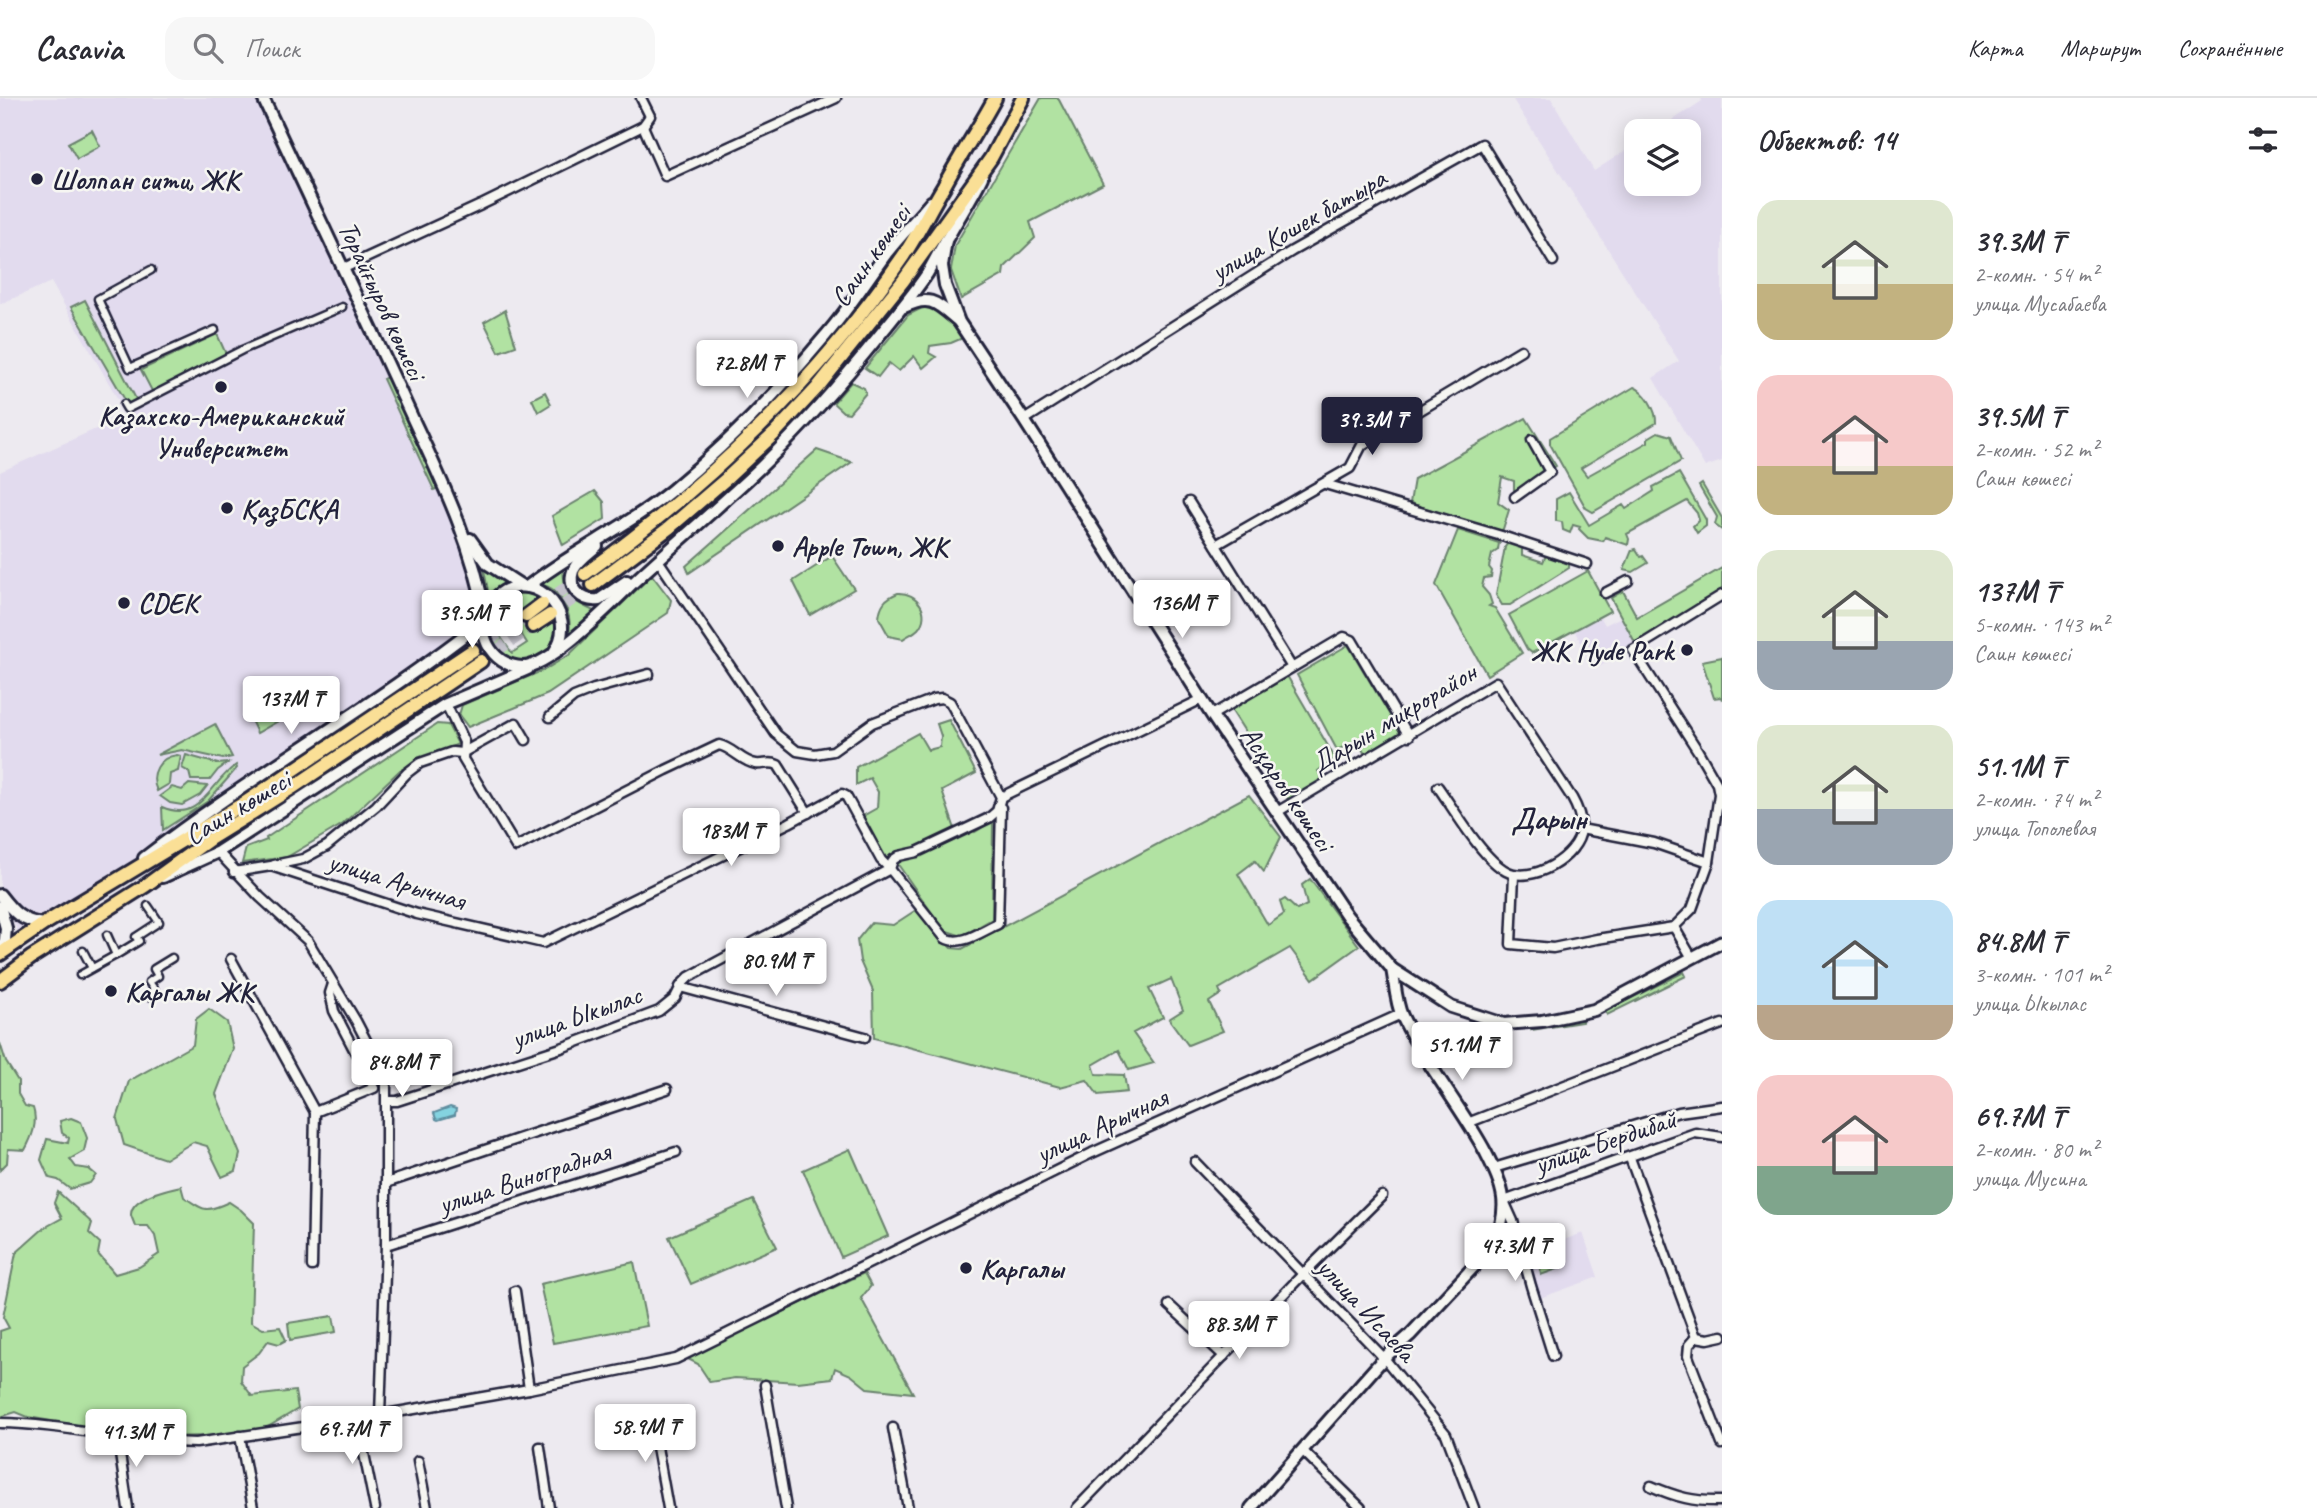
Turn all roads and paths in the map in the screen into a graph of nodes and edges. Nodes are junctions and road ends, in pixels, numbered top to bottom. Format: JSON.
{"nodes":[{"id":1,"x":263,"y":98,"type":"edge"},
{"id":2,"x":642,"y":98,"type":"edge"},
{"id":3,"x":836,"y":98,"type":"edge"},
{"id":4,"x":995,"y":98,"type":"edge"},
{"id":5,"x":1023,"y":98,"type":"edge"},
{"id":6,"x":643,"y":126,"type":"junction"},
{"id":7,"x":991,"y":158,"type":"junction"},
{"id":8,"x":943,"y":186,"type":"junction"},
{"id":9,"x":946,"y":240,"type":"junction"},
{"id":10,"x":1553,"y":261,"type":"dead end"},
{"id":11,"x":344,"y":268,"type":"junction"},
{"id":12,"x":151,"y":270,"type":"dead end"},
{"id":13,"x":342,"y":307,"type":"dead end"},
{"id":14,"x":901,"y":308,"type":"junction"},
{"id":15,"x":959,"y":322,"type":"junction"},
{"id":16,"x":215,"y":330,"type":"dead end"},
{"id":17,"x":1521,"y":350,"type":"dead end"},
{"id":18,"x":124,"y":404,"type":"dead end"},
{"id":19,"x":1024,"y":419,"type":"junction"},
{"id":20,"x":1532,"y":440,"type":"dead end"},
{"id":21,"x":1325,"y":484,"type":"junction"},
{"id":22,"x":1515,"y":497,"type":"dead end"},
{"id":23,"x":1189,"y":502,"type":"dead end"},
{"id":24,"x":459,"y":522,"type":"junction"},
{"id":25,"x":618,"y":527,"type":"junction"},
{"id":26,"x":1216,"y":545,"type":"junction"},
{"id":27,"x":658,"y":560,"type":"junction"},
{"id":28,"x":1587,"y":565,"type":"dead end"},
{"id":29,"x":585,"y":574,"type":"tunnel mouth"},
{"id":30,"x":1628,"y":580,"type":"dead end"},
{"id":31,"x":593,"y":585,"type":"tunnel mouth"},
{"id":32,"x":525,"y":587,"type":"junction"},
{"id":33,"x":1605,"y":593,"type":"dead end"},
{"id":34,"x":1722,"y":595,"type":"edge"},
{"id":35,"x":546,"y":610,"type":"tunnel mouth"},
{"id":36,"x":484,"y":618,"type":"junction"},
{"id":37,"x":529,"y":621,"type":"tunnel mouth"},
{"id":38,"x":473,"y":650,"type":"tunnel mouth"},
{"id":39,"x":553,"y":654,"type":"junction"},
{"id":40,"x":481,"y":661,"type":"tunnel mouth"},
{"id":41,"x":542,"y":662,"type":"junction"},
{"id":42,"x":1291,"y":666,"type":"junction"},
{"id":43,"x":649,"y":674,"type":"dead end"},
{"id":44,"x":1202,"y":699,"type":"junction"},
{"id":45,"x":446,"y":704,"type":"junction"},
{"id":46,"x":1212,"y":715,"type":"junction"},
{"id":47,"x":550,"y":717,"type":"dead end"},
{"id":48,"x":1409,"y":736,"type":"junction"},
{"id":49,"x":526,"y":740,"type":"dead end"},
{"id":50,"x":462,"y":753,"type":"junction"},
{"id":51,"x":1438,"y":787,"type":"dead end"},
{"id":52,"x":1001,"y":797,"type":"junction"},
{"id":53,"x":1277,"y":812,"type":"junction"},
{"id":54,"x":808,"y":813,"type":"junction"},
{"id":55,"x":1581,"y":829,"type":"junction"},
{"id":56,"x":218,"y":852,"type":"junction"},
{"id":57,"x":1709,"y":862,"type":"junction"},
{"id":58,"x":271,"y":866,"type":"junction"},
{"id":59,"x":890,"y":869,"type":"junction"},
{"id":60,"x":234,"y":872,"type":"junction"},
{"id":61,"x":1514,"y":875,"type":"junction"},
{"id":62,"x":119,"y":878,"type":"junction"},
{"id":63,"x":145,"y":886,"type":"junction"},
{"id":64,"x":0,"y":895,"type":"edge"},
{"id":65,"x":0,"y":906,"type":"edge"},
{"id":66,"x":148,"y":906,"type":"dead end"},
{"id":67,"x":44,"y":924,"type":"junction"},
{"id":68,"x":1674,"y":927,"type":"junction"},
{"id":69,"x":107,"y":935,"type":"dead end"},
{"id":70,"x":1722,"y":942,"type":"edge"},
{"id":71,"x":83,"y":951,"type":"dead end"},
{"id":72,"x":2,"y":952,"type":"edge"},
{"id":73,"x":116,"y":955,"type":"junction"},
{"id":74,"x":172,"y":958,"type":"dead end"},
{"id":75,"x":1692,"y":958,"type":"junction"},
{"id":76,"x":231,"y":959,"type":"dead end"},
{"id":77,"x":92,"y":968,"type":"junction"},
{"id":78,"x":1392,"y":969,"type":"junction"},
{"id":79,"x":80,"y":975,"type":"dead end"},
{"id":80,"x":0,"y":981,"type":"edge"},
{"id":81,"x":333,"y":984,"type":"junction"},
{"id":82,"x":680,"y":987,"type":"junction"},
{"id":83,"x":149,"y":996,"type":"dead end"},
{"id":84,"x":1401,"y":1014,"type":"junction"},
{"id":85,"x":1722,"y":1024,"type":"edge"},
{"id":86,"x":865,"y":1037,"type":"dead end"},
{"id":87,"x":667,"y":1089,"type":"dead end"},
{"id":88,"x":387,"y":1101,"type":"junction"},
{"id":89,"x":1722,"y":1106,"type":"edge"},
{"id":90,"x":316,"y":1112,"type":"junction"},
{"id":91,"x":1470,"y":1122,"type":"junction"},
{"id":92,"x":1722,"y":1136,"type":"edge"},
{"id":93,"x":676,"y":1152,"type":"dead end"},
{"id":94,"x":1630,"y":1158,"type":"junction"},
{"id":95,"x":1195,"y":1162,"type":"dead end"},
{"id":96,"x":1494,"y":1168,"type":"junction"},
{"id":97,"x":386,"y":1183,"type":"junction"},
{"id":98,"x":1382,"y":1196,"type":"dead end"},
{"id":99,"x":1504,"y":1200,"type":"junction"},
{"id":100,"x":386,"y":1245,"type":"junction"},
{"id":101,"x":312,"y":1266,"type":"dead end"},
{"id":102,"x":1303,"y":1273,"type":"junction"},
{"id":103,"x":515,"y":1291,"type":"dead end"},
{"id":104,"x":1169,"y":1305,"type":"dead end"},
{"id":105,"x":1696,"y":1336,"type":"junction"},
{"id":106,"x":1722,"y":1336,"type":"edge"},
{"id":107,"x":1224,"y":1356,"type":"junction"},
{"id":108,"x":1553,"y":1356,"type":"dead end"},
{"id":109,"x":1384,"y":1358,"type":"junction"},
{"id":110,"x":765,"y":1385,"type":"dead end"},
{"id":111,"x":529,"y":1389,"type":"junction"},
{"id":112,"x":651,"y":1414,"type":"dead end"},
{"id":113,"x":380,"y":1415,"type":"junction"},
{"id":114,"x":357,"y":1419,"type":"junction"},
{"id":115,"x":0,"y":1423,"type":"edge"},
{"id":116,"x":893,"y":1428,"type":"dead end"},
{"id":117,"x":117,"y":1434,"type":"junction"},
{"id":118,"x":240,"y":1436,"type":"junction"},
{"id":119,"x":1722,"y":1444,"type":"edge"},
{"id":120,"x":540,"y":1447,"type":"dead end"},
{"id":121,"x":1303,"y":1451,"type":"junction"},
{"id":122,"x":418,"y":1461,"type":"dead end"},
{"id":123,"x":1651,"y":1486,"type":"dead end"},
{"id":124,"x":1722,"y":1502,"type":"edge"},
{"id":125,"x":128,"y":1508,"type":"edge"},
{"id":126,"x":253,"y":1508,"type":"edge"},
{"id":127,"x":375,"y":1508,"type":"edge"},
{"id":128,"x":427,"y":1508,"type":"edge"},
{"id":129,"x":549,"y":1508,"type":"edge"},
{"id":130,"x":668,"y":1508,"type":"edge"},
{"id":131,"x":786,"y":1508,"type":"edge"},
{"id":132,"x":908,"y":1508,"type":"edge"},
{"id":133,"x":1077,"y":1508,"type":"edge"},
{"id":134,"x":1251,"y":1508,"type":"edge"},
{"id":135,"x":1361,"y":1508,"type":"edge"},
{"id":136,"x":1474,"y":1508,"type":"edge"}],
"edges":[{"from":1,"to":11,"type":"street","name":"Торайғыров көшесі"},
{"from":2,"to":6,"type":"street"},
{"from":3,"to":6,"type":"street"},
{"from":4,"to":8,"type":"main road","name":"Саин көшесі"},
{"from":5,"to":7,"type":"main road"},
{"from":6,"to":11,"type":"street"},
{"from":7,"to":9,"type":"street"},
{"from":7,"to":31,"type":"main road"},
{"from":8,"to":25,"type":"street"},
{"from":8,"to":29,"type":"main road","name":"Саин көшесі"},
{"from":9,"to":14,"type":"street"},
{"from":9,"to":15,"type":"street"},
{"from":10,"to":19,"type":"street","name":"улица Кошек батыра"},
{"from":11,"to":24,"type":"street","name":"Торайғыров көшесі"},
{"from":12,"to":16,"type":"street"},
{"from":13,"to":18,"type":"street"},
{"from":14,"to":15,"type":"street"},
{"from":14,"to":27,"type":"street"},
{"from":15,"to":19,"type":"street","name":"Асқаров көшесі"},
{"from":17,"to":21,"type":"street"},
{"from":19,"to":44,"type":"street","name":"Асқаров көшесі"},
{"from":20,"to":22,"type":"street"},
{"from":21,"to":26,"type":"street"},
{"from":21,"to":28,"type":"street"},
{"from":23,"to":26,"type":"street"},
{"from":24,"to":32,"type":"street"},
{"from":24,"to":36,"type":"street"},
{"from":25,"to":27,"type":"street"},
{"from":25,"to":32,"type":"street"},
{"from":26,"to":42,"type":"street"},
{"from":27,"to":39,"type":"street"},
{"from":27,"to":52,"type":"street"},
{"from":30,"to":33,"type":"street"},
{"from":32,"to":36,"type":"street"},
{"from":32,"to":39,"type":"street"},
{"from":34,"to":57,"type":"street"},
{"from":35,"to":37,"type":"main road"},
{"from":36,"to":41,"type":"street"},
{"from":36,"to":62,"type":"street","name":"Саин көшесі"},
{"from":38,"to":62,"type":"main road"},
{"from":39,"to":41,"type":"street"},
{"from":40,"to":63,"type":"main road"},
{"from":41,"to":45,"type":"street","name":"Саин көшесі"},
{"from":42,"to":46,"type":"street"},
{"from":42,"to":48,"type":"street"},
{"from":43,"to":47,"type":"street"},
{"from":44,"to":46,"type":"street","name":"Асқаров көшесі"},
{"from":44,"to":52,"type":"street"},
{"from":45,"to":50,"type":"street"},
{"from":45,"to":56,"type":"street","name":"Саин көшесі"},
{"from":46,"to":53,"type":"street","name":"Асқаров көшесі"},
{"from":48,"to":53,"type":"street","name":"Дарын микрорайон"},
{"from":48,"to":55,"type":"street","name":"Дарын микрорайон"},
{"from":49,"to":50,"type":"street"},
{"from":50,"to":54,"type":"street"},
{"from":50,"to":58,"type":"street"},
{"from":51,"to":61,"type":"street"},
{"from":52,"to":59,"type":"street","name":"улица Ыкылас"},
{"from":52,"to":59,"type":"street"},
{"from":53,"to":78,"type":"street","name":"Асқаров көшесі"},
{"from":54,"to":58,"type":"street","name":"улица Арычная"},
{"from":54,"to":59,"type":"street"},
{"from":55,"to":57,"type":"street"},
{"from":55,"to":61,"type":"street"},
{"from":56,"to":60,"type":"street"},
{"from":56,"to":63,"type":"street","name":"Саин көшесі"},
{"from":57,"to":68,"type":"street"},
{"from":58,"to":60,"type":"street","name":"улица Арычная"},
{"from":59,"to":82,"type":"street","name":"улица Ыкылас"},
{"from":60,"to":81,"type":"street"},
{"from":61,"to":68,"type":"street"},
{"from":62,"to":67,"type":"main road","name":"Саин көшесі"},
{"from":63,"to":80,"type":"main road","name":"Саин көшесі"},
{"from":64,"to":67,"type":"street"},
{"from":65,"to":72,"type":"street"},
{"from":66,"to":73,"type":"street"},
{"from":67,"to":72,"type":"main road","name":"Саин көшесі"},
{"from":68,"to":75,"type":"street"},
{"from":69,"to":73,"type":"street"},
{"from":70,"to":75,"type":"street","name":"Асқаров көшесі"},
{"from":71,"to":77,"type":"street"},
{"from":73,"to":77,"type":"street"},
{"from":74,"to":83,"type":"street"},
{"from":75,"to":78,"type":"street","name":"Асқаров көшесі"},
{"from":76,"to":90,"type":"street"},
{"from":77,"to":79,"type":"street"},
{"from":78,"to":84,"type":"street"},
{"from":81,"to":88,"type":"street"},
{"from":81,"to":90,"type":"street"},
{"from":82,"to":86,"type":"street"},
{"from":82,"to":88,"type":"street","name":"улица Ыкылас"},
{"from":84,"to":91,"type":"street"},
{"from":84,"to":111,"type":"street","name":"улица Арычная"},
{"from":85,"to":91,"type":"street"},
{"from":87,"to":97,"type":"street"},
{"from":88,"to":97,"type":"street"},
{"from":89,"to":96,"type":"street"},
{"from":90,"to":101,"type":"street"},
{"from":91,"to":96,"type":"street"},
{"from":92,"to":94,"type":"street","name":"улица Бердибай"},
{"from":93,"to":100,"type":"street","name":"улица Виноградная"},
{"from":94,"to":99,"type":"street","name":"улица Бердибай"},
{"from":94,"to":105,"type":"street"},
{"from":95,"to":102,"type":"street","name":"улица Исаева"},
{"from":96,"to":99,"type":"street"},
{"from":97,"to":100,"type":"street"},
{"from":98,"to":102,"type":"street"},
{"from":99,"to":108,"type":"street"},
{"from":99,"to":109,"type":"street"},
{"from":100,"to":113,"type":"street"},
{"from":102,"to":107,"type":"street"},
{"from":102,"to":109,"type":"street","name":"улица Исаева"},
{"from":103,"to":111,"type":"street"},
{"from":104,"to":107,"type":"street"},
{"from":105,"to":106,"type":"street"},
{"from":105,"to":119,"type":"street"},
{"from":107,"to":133,"type":"street"},
{"from":109,"to":121,"type":"street"},
{"from":109,"to":136,"type":"street","name":"улица Исаева"},
{"from":110,"to":131,"type":"street"},
{"from":111,"to":113,"type":"street","name":"улица Арычная"},
{"from":112,"to":130,"type":"street"},
{"from":113,"to":114,"type":"street","name":"улица Арычная"},
{"from":114,"to":118,"type":"street","name":"улица Арычная"},
{"from":114,"to":127,"type":"street"},
{"from":115,"to":117,"type":"street","name":"улица Арычная"},
{"from":116,"to":132,"type":"street"},
{"from":117,"to":118,"type":"street","name":"улица Арычная"},
{"from":117,"to":125,"type":"street"},
{"from":118,"to":126,"type":"street"},
{"from":120,"to":129,"type":"street"},
{"from":121,"to":134,"type":"street"},
{"from":121,"to":135,"type":"street"},
{"from":122,"to":128,"type":"street"},
{"from":123,"to":124,"type":"street"}]}
